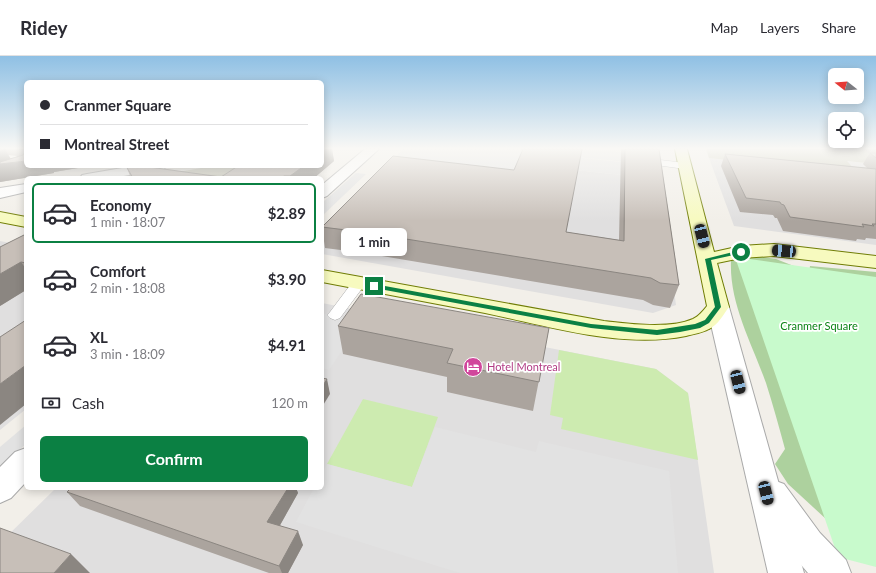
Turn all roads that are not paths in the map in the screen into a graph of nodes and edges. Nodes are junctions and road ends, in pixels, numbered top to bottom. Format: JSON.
{"nodes":[{"id":1,"x":121,"y":173,"type":"edge"},
{"id":2,"x":345,"y":173,"type":"edge"},
{"id":3,"x":687,"y":173,"type":"edge"},
{"id":4,"x":105,"y":176,"type":"edge"},
{"id":5,"x":24,"y":188,"type":"edge"},
{"id":6,"x":324,"y":191,"type":"edge"},
{"id":7,"x":0,"y":192,"type":"edge"},
{"id":8,"x":0,"y":217,"type":"edge"},
{"id":9,"x":24,"y":222,"type":"edge"},
{"id":10,"x":708,"y":259,"type":"junction"},
{"id":11,"x":876,"y":262,"type":"edge"},
{"id":12,"x":324,"y":276,"type":"edge"},
{"id":13,"x":359,"y":283,"type":"junction"},
{"id":14,"x":718,"y":307,"type":"junction"},
{"id":15,"x":335,"y":315,"type":"dead end"},
{"id":16,"x":24,"y":463,"type":"edge"},
{"id":17,"x":762,"y":479,"type":"junction"},
{"id":18,"x":0,"y":488,"type":"edge"},
{"id":19,"x":786,"y":573,"type":"edge"},
{"id":20,"x":833,"y":573,"type":"edge"}],
"edges":[{"from":1,"to":4,"type":"street"},
{"from":2,"to":6,"type":"street"},
{"from":3,"to":10,"type":"main road"},
{"from":5,"to":7,"type":"street"},
{"from":8,"to":9,"type":"main road"},
{"from":10,"to":11,"type":"main road"},
{"from":10,"to":14,"type":"main road"},
{"from":12,"to":13,"type":"main road"},
{"from":13,"to":14,"type":"main road"},
{"from":13,"to":15,"type":"lane"},
{"from":14,"to":17,"type":"street"},
{"from":16,"to":18,"type":"street"},
{"from":17,"to":19,"type":"street"},
{"from":17,"to":20,"type":"street"}]}
